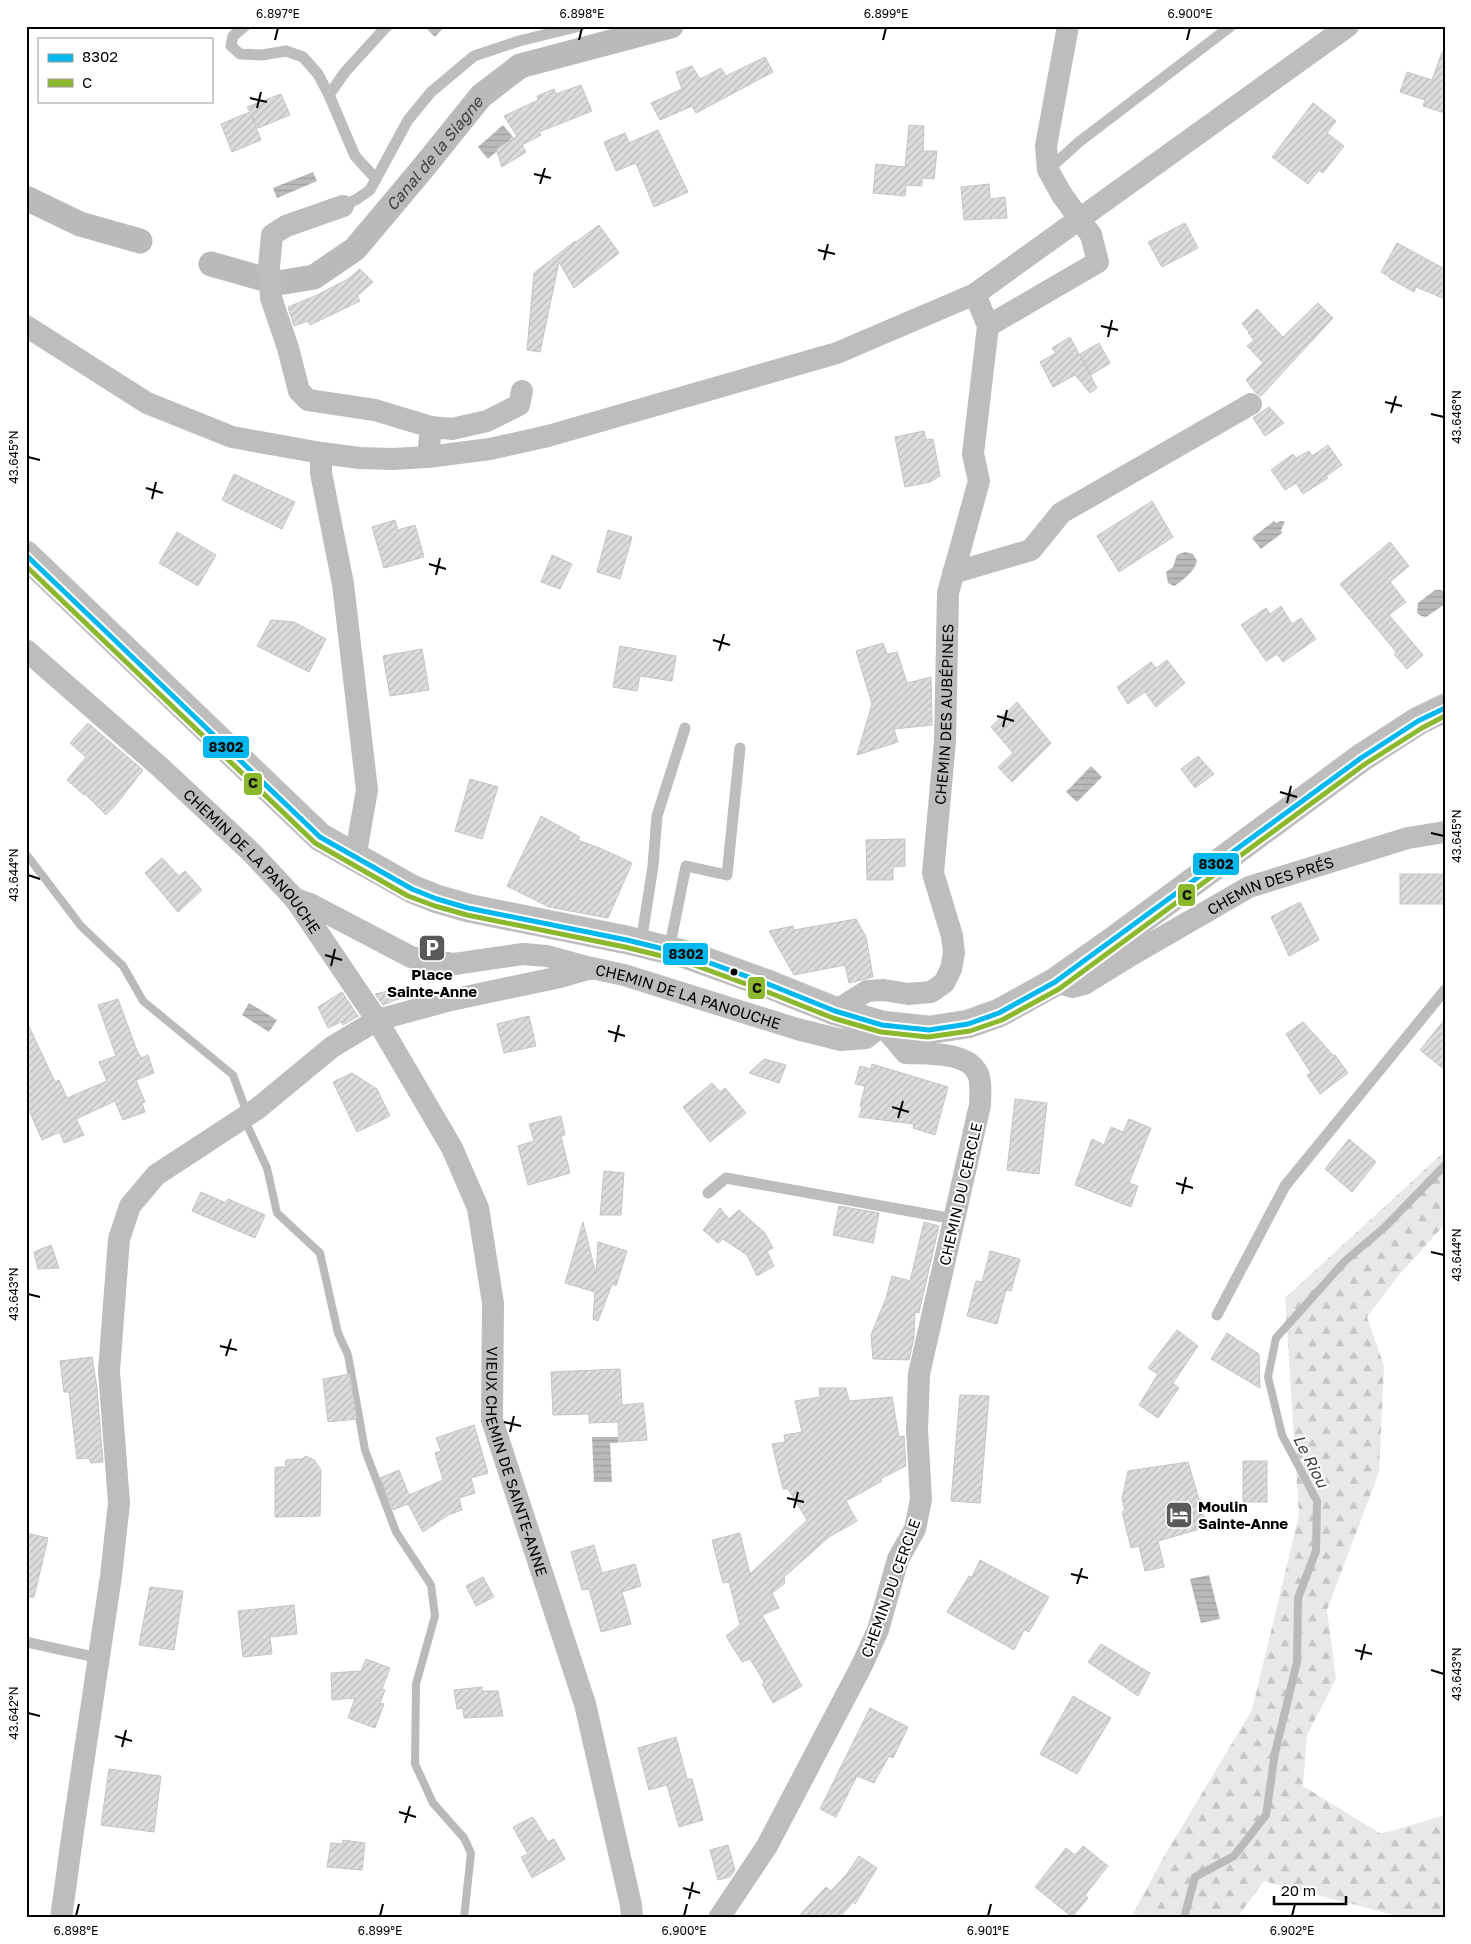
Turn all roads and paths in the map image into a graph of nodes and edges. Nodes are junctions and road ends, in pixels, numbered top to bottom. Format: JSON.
{"nodes":[{"id":1,"x":245,"y":26,"type":"edge"},
{"id":2,"x":387,"y":26,"type":"edge"},
{"id":3,"x":580,"y":26,"type":"edge"},
{"id":4,"x":1068,"y":26,"type":"edge"},
{"id":5,"x":1231,"y":26,"type":"edge"},
{"id":6,"x":1348,"y":26,"type":"edge"},
{"id":7,"x":329,"y":94,"type":"junction"},
{"id":8,"x":1048,"y":170,"type":"junction"},
{"id":9,"x":376,"y":179,"type":"junction"},
{"id":10,"x":343,"y":206,"type":"joint"},
{"id":11,"x":975,"y":294,"type":"junction"},
{"id":12,"x":26,"y":326,"type":"edge"},
{"id":13,"x":988,"y":326,"type":"junction"},
{"id":14,"x":522,"y":391,"type":"dead end"},
{"id":15,"x":1251,"y":404,"type":"dead end"},
{"id":16,"x":431,"y":427,"type":"junction"},
{"id":17,"x":321,"y":453,"type":"junction"},
{"id":18,"x":428,"y":457,"type":"junction"},
{"id":19,"x":26,"y":555,"type":"edge"},
{"id":20,"x":953,"y":572,"type":"junction"},
{"id":21,"x":26,"y":650,"type":"edge"},
{"id":22,"x":1445,"y":708,"type":"edge"},
{"id":23,"x":685,"y":728,"type":"dead end"},
{"id":24,"x":740,"y":748,"type":"dead end"},
{"id":25,"x":1445,"y":832,"type":"edge"},
{"id":26,"x":355,"y":858,"type":"junction"},
{"id":27,"x":295,"y":899,"type":"junction"},
{"id":28,"x":641,"y":943,"type":"junction"},
{"id":29,"x":669,"y":950,"type":"junction"},
{"id":30,"x":592,"y":968,"type":"junction"},
{"id":31,"x":1055,"y":982,"type":"junction"},
{"id":32,"x":1445,"y":990,"type":"edge"},
{"id":33,"x":835,"y":1012,"type":"junction"},
{"id":34,"x":377,"y":1020,"type":"junction"},
{"id":35,"x":882,"y":1025,"type":"junction"},
{"id":36,"x":708,"y":1193,"type":"dead end"},
{"id":37,"x":954,"y":1219,"type":"junction"},
{"id":38,"x":1217,"y":1315,"type":"dead end"},
{"id":39,"x":26,"y":1642,"type":"edge"},
{"id":40,"x":99,"y":1658,"type":"junction"},
{"id":41,"x":61,"y":1918,"type":"edge"},
{"id":42,"x":632,"y":1918,"type":"edge"},
{"id":43,"x":719,"y":1918,"type":"edge"}],
"edges":[{"from":1,"to":7,"type":"lane"},
{"from":2,"to":7,"type":"lane"},
{"from":3,"to":9,"type":"lane"},
{"from":4,"to":8,"type":"street"},
{"from":5,"to":8,"type":"lane"},
{"from":6,"to":11,"type":"street"},
{"from":7,"to":9,"type":"lane"},
{"from":8,"to":13,"type":"street","bridge":true},
{"from":9,"to":10,"type":"lane"},
{"from":10,"to":16,"type":"street"},
{"from":11,"to":13,"type":"street","name":"CHEMIN DES AUBÉPINES"},
{"from":11,"to":18,"type":"street"},
{"from":12,"to":17,"type":"street"},
{"from":13,"to":20,"type":"street","name":"CHEMIN DES AUBÉPINES"},
{"from":14,"to":16,"type":"street"},
{"from":15,"to":20,"type":"street"},
{"from":16,"to":18,"type":"street"},
{"from":17,"to":18,"type":"street"},
{"from":17,"to":26,"type":"street"},
{"from":19,"to":26,"type":"main road"},
{"from":20,"to":33,"type":"street","name":"CHEMIN DES AUBÉPINES"},
{"from":21,"to":27,"type":"street","name":"CHEMIN DE LA PANOUCHE"},
{"from":22,"to":31,"type":"main road"},
{"from":23,"to":28,"type":"lane"},
{"from":24,"to":29,"type":"lane"},
{"from":25,"to":31,"type":"street","name":"CHEMIN DES PRÉS"},
{"from":26,"to":28,"type":"main road"},
{"from":27,"to":30,"type":"street"},
{"from":27,"to":34,"type":"street","name":"CHEMIN DE LA PANOUCHE"},
{"from":28,"to":29,"type":"main road"},
{"from":29,"to":33,"type":"main road"},
{"from":30,"to":34,"type":"street","name":"CHEMIN DE LA PANOUCHE"},
{"from":30,"to":35,"type":"street","name":"CHEMIN DE LA PANOUCHE"},
{"from":31,"to":35,"type":"main road"},
{"from":32,"to":38,"type":"lane"},
{"from":33,"to":35,"type":"main road"},
{"from":34,"to":40,"type":"street"},
{"from":34,"to":42,"type":"street","name":"VIEUX CHEMIN DE SAINTE-ANNE"},
{"from":35,"to":37,"type":"street","name":"CHEMIN DU CERCLE"},
{"from":36,"to":37,"type":"lane"},
{"from":37,"to":43,"type":"street","name":"CHEMIN DU CERCLE"},
{"from":39,"to":40,"type":"lane"},
{"from":40,"to":41,"type":"street"}]}
